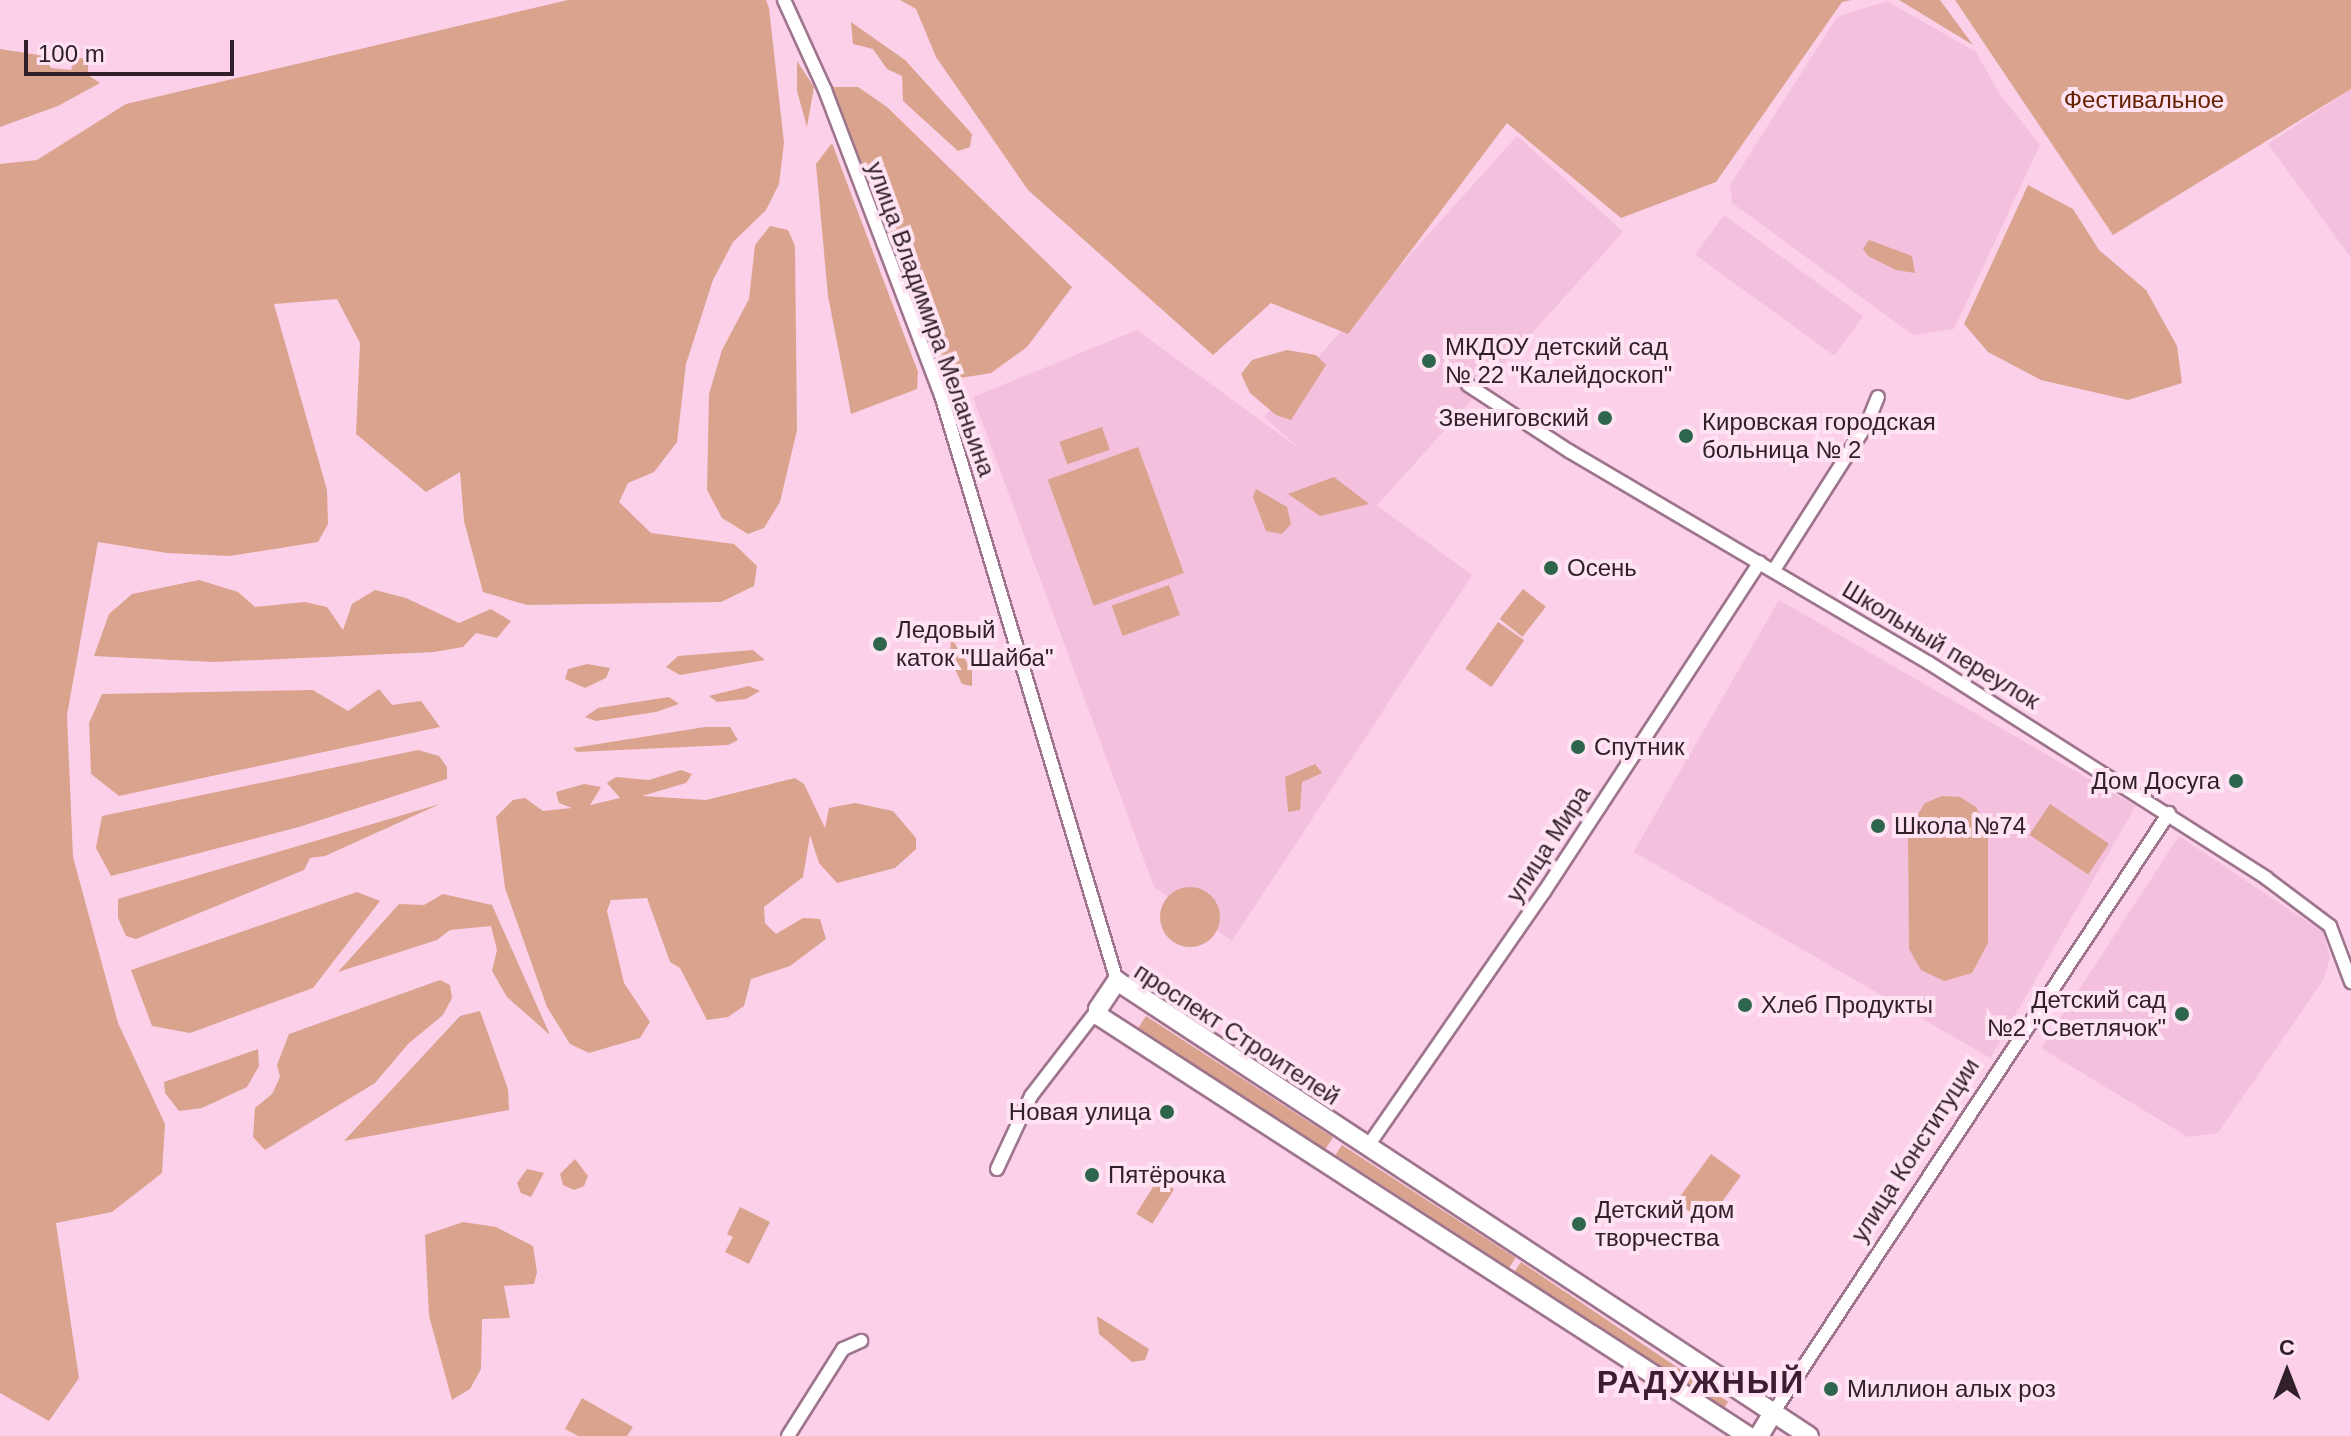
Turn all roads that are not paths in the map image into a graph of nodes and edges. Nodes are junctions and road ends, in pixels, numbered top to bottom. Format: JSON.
{"nodes":[{"id":1,"x":784,"y":0,"type":"edge"},
{"id":2,"x":1468,"y":385,"type":"dead end"},
{"id":3,"x":1878,"y":397,"type":"dead end"},
{"id":4,"x":1760,"y":562,"type":"junction"},
{"id":5,"x":1774,"y":570,"type":"junction"},
{"id":6,"x":2169,"y":813,"type":"junction"},
{"id":7,"x":1117,"y":981,"type":"junction"},
{"id":8,"x":2351,"y":982,"type":"edge"},
{"id":9,"x":1098,"y":1009,"type":"junction"},
{"id":10,"x":1368,"y":1146,"type":"junction"},
{"id":11,"x":997,"y":1169,"type":"dead end"},
{"id":12,"x":861,"y":1341,"type":"dead end"},
{"id":13,"x":1773,"y":1413,"type":"junction"},
{"id":14,"x":788,"y":1436,"type":"edge"},
{"id":15,"x":1748,"y":1436,"type":"edge"},
{"id":16,"x":1759,"y":1436,"type":"edge"},
{"id":17,"x":1809,"y":1436,"type":"edge"}],
"edges":[{"from":1,"to":7,"type":"street","name":"улица Владимира Меланьина"},
{"from":2,"to":4,"type":"street","name":"Школьный переулок"},
{"from":3,"to":5,"type":"street"},
{"from":4,"to":5,"type":"street","name":"Школьный переулок"},
{"from":4,"to":10,"type":"street","name":"улица Мира"},
{"from":5,"to":6,"type":"street","name":"Школьный переулок"},
{"from":6,"to":8,"type":"street","name":"Школьный переулок"},
{"from":6,"to":13,"type":"street","name":"улица Конституции"},
{"from":7,"to":9,"type":"street","name":"проспект Строителей"},
{"from":7,"to":10,"type":"street","name":"проспект Строителей"},
{"from":9,"to":11,"type":"street"},
{"from":9,"to":15,"type":"street"},
{"from":10,"to":13,"type":"street","name":"проспект Строителей"},
{"from":12,"to":14,"type":"street"},
{"from":13,"to":16,"type":"street","name":"улица Конституции"},
{"from":13,"to":17,"type":"street","name":"проспект Строителей"}]}
